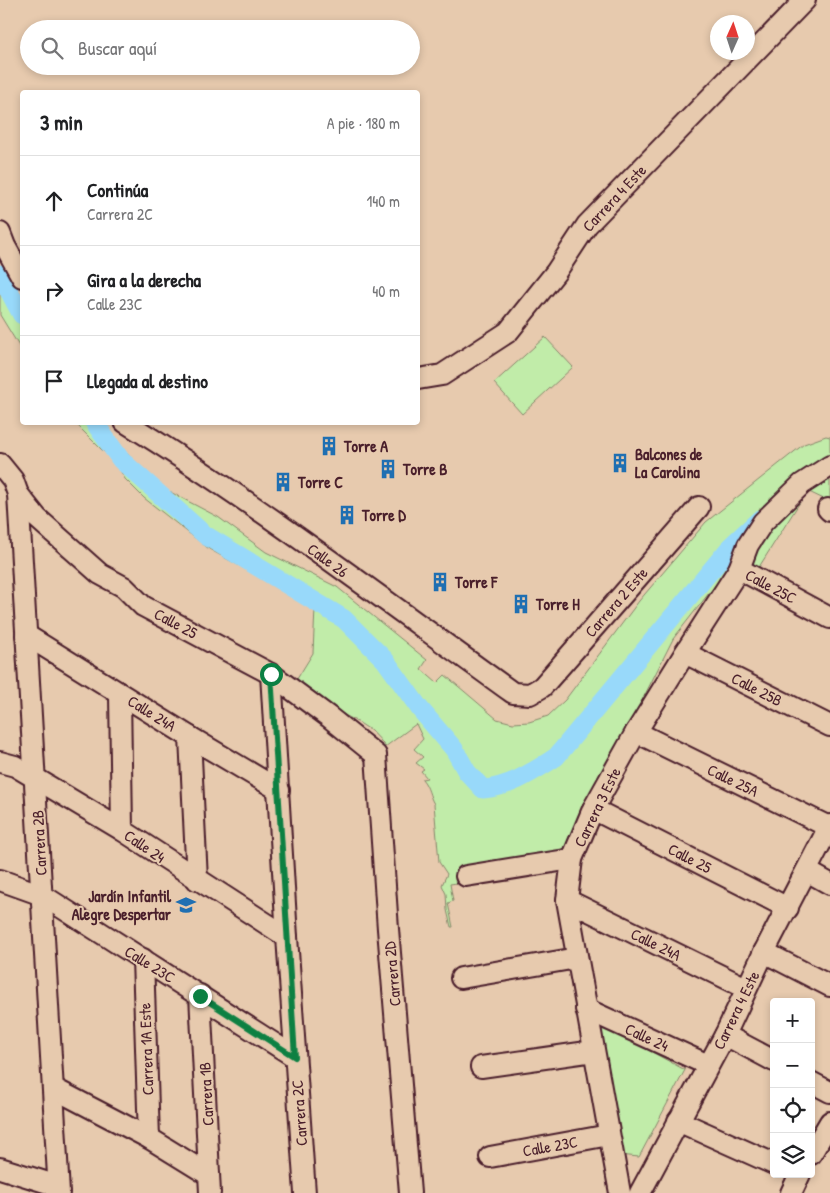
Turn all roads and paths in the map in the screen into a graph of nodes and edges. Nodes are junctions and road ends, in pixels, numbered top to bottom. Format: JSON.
{"nodes":[{"id":1,"x":805,"y":0,"type":"edge"},
{"id":2,"x":0,"y":233,"type":"edge"},
{"id":3,"x":20,"y":273,"type":"edge"},
{"id":4,"x":420,"y":379,"type":"edge"},
{"id":5,"x":130,"y":425,"type":"edge"},
{"id":6,"x":0,"y":464,"type":"edge"},
{"id":7,"x":830,"y":466,"type":"edge"},
{"id":8,"x":18,"y":494,"type":"junction"},
{"id":9,"x":698,"y":507,"type":"dead end"},
{"id":10,"x":739,"y":569,"type":"junction"},
{"id":11,"x":830,"y":618,"type":"edge"},
{"id":12,"x":26,"y":635,"type":"junction"},
{"id":13,"x":684,"y":653,"type":"junction"},
{"id":14,"x":271,"y":674,"type":"junction"},
{"id":15,"x":120,"y":694,"type":"junction"},
{"id":16,"x":530,"y":694,"type":"joint"},
{"id":17,"x":830,"y":726,"type":"edge"},
{"id":18,"x":636,"y":732,"type":"junction"},
{"id":19,"x":190,"y":737,"type":"junction"},
{"id":20,"x":376,"y":755,"type":"joint"},
{"id":21,"x":0,"y":762,"type":"edge"},
{"id":22,"x":35,"y":777,"type":"junction"},
{"id":23,"x":279,"y":790,"type":"junction"},
{"id":24,"x":593,"y":809,"type":"junction"},
{"id":25,"x":829,"y":826,"type":"edge"},
{"id":26,"x":122,"y":830,"type":"junction"},
{"id":27,"x":572,"y":858,"type":"junction"},
{"id":28,"x":807,"y":870,"type":"junction"},
{"id":29,"x":466,"y":876,"type":"dead end"},
{"id":30,"x":0,"y":880,"type":"edge"},
{"id":31,"x":197,"y":880,"type":"junction"},
{"id":32,"x":830,"y":884,"type":"edge"},
{"id":33,"x":42,"y":896,"type":"junction"},
{"id":34,"x":567,"y":900,"type":"junction"},
{"id":35,"x":788,"y":908,"type":"junction"},
{"id":36,"x":286,"y":937,"type":"junction"},
{"id":37,"x":764,"y":952,"type":"junction"},
{"id":38,"x":577,"y":958,"type":"junction"},
{"id":39,"x":143,"y":960,"type":"junction"},
{"id":40,"x":462,"y":978,"type":"dead end"},
{"id":41,"x":830,"y":986,"type":"edge"},
{"id":42,"x":746,"y":988,"type":"junction"},
{"id":43,"x":200,"y":996,"type":"junction"},
{"id":44,"x":586,"y":1009,"type":"junction"},
{"id":45,"x":725,"y":1035,"type":"junction"},
{"id":46,"x":594,"y":1052,"type":"junction"},
{"id":47,"x":295,"y":1057,"type":"junction"},
{"id":48,"x":770,"y":1059,"type":"edge"},
{"id":49,"x":708,"y":1065,"type":"junction"},
{"id":50,"x":481,"y":1067,"type":"dead end"},
{"id":51,"x":815,"y":1084,"type":"edge"},
{"id":52,"x":53,"y":1088,"type":"junction"},
{"id":53,"x":830,"y":1092,"type":"edge"},
{"id":54,"x":678,"y":1121,"type":"junction"},
{"id":55,"x":830,"y":1122,"type":"edge"},
{"id":56,"x":610,"y":1135,"type":"junction"},
{"id":57,"x":149,"y":1138,"type":"junction"},
{"id":58,"x":815,"y":1147,"type":"edge"},
{"id":59,"x":490,"y":1157,"type":"dead end"},
{"id":60,"x":770,"y":1162,"type":"edge"},
{"id":61,"x":0,"y":1168,"type":"edge"},
{"id":62,"x":210,"y":1184,"type":"edge"},
{"id":63,"x":58,"y":1190,"type":"edge"},
{"id":64,"x":306,"y":1193,"type":"edge"},
{"id":65,"x":410,"y":1193,"type":"edge"},
{"id":66,"x":620,"y":1193,"type":"edge"},
{"id":67,"x":640,"y":1193,"type":"edge"}],
"edges":[{"from":1,"to":4,"type":"street","name":"Carrera 4 Este"},
{"from":2,"to":3,"type":"street"},
{"from":5,"to":16,"type":"street","name":"Calle 26"},
{"from":6,"to":8,"type":"street","name":"Calle 25"},
{"from":7,"to":10,"type":"street","name":"Carrera 3 Este"},
{"from":8,"to":12,"type":"street","name":"Carrera 2B"},
{"from":8,"to":14,"type":"street","name":"Calle 25"},
{"from":9,"to":16,"type":"street","name":"Carrera 2 Este"},
{"from":10,"to":11,"type":"street","name":"Calle 25C"},
{"from":10,"to":13,"type":"street","name":"Carrera 3 Este"},
{"from":12,"to":15,"type":"street","name":"Calle 24A"},
{"from":12,"to":22,"type":"street","name":"Carrera 2B"},
{"from":13,"to":17,"type":"street","name":"Calle 25B"},
{"from":13,"to":18,"type":"street","name":"Carrera 3 Este"},
{"from":14,"to":20,"type":"street","name":"Calle 25"},
{"from":14,"to":23,"type":"street","name":"Carrera 2C"},
{"from":15,"to":19,"type":"street","name":"Calle 24A"},
{"from":15,"to":26,"type":"street"},
{"from":18,"to":24,"type":"street","name":"Carrera 3 Este"},
{"from":18,"to":25,"type":"street","name":"Calle 25A"},
{"from":19,"to":23,"type":"street","name":"Calle 24A"},
{"from":19,"to":31,"type":"street"},
{"from":20,"to":65,"type":"street","name":"Carrera 2D"},
{"from":21,"to":22,"type":"street","name":"Calle 24"},
{"from":22,"to":26,"type":"street","name":"Calle 24"},
{"from":22,"to":33,"type":"street","name":"Carrera 2B"},
{"from":23,"to":36,"type":"street","name":"Carrera 2C"},
{"from":24,"to":27,"type":"street","name":"Carrera 3 Este"},
{"from":24,"to":35,"type":"street","name":"Calle 25"},
{"from":25,"to":28,"type":"street","name":"Carrera 4 Este"},
{"from":26,"to":31,"type":"street","name":"Calle 24"},
{"from":27,"to":29,"type":"street"},
{"from":27,"to":34,"type":"street","name":"Carrera 3 Este"},
{"from":28,"to":32,"type":"street"},
{"from":28,"to":35,"type":"street","name":"Carrera 4 Este"},
{"from":30,"to":33,"type":"street","name":"Calle 23C"},
{"from":31,"to":36,"type":"street","name":"Calle 24"},
{"from":33,"to":39,"type":"street","name":"Calle 23C"},
{"from":33,"to":52,"type":"street","name":"Carrera 2B"},
{"from":34,"to":38,"type":"street","name":"Carrera 3 Este"},
{"from":34,"to":42,"type":"street","name":"Calle 24A"},
{"from":35,"to":37,"type":"street","name":"Carrera 4 Este"},
{"from":36,"to":47,"type":"street","name":"Carrera 2C"},
{"from":37,"to":41,"type":"street"},
{"from":37,"to":42,"type":"street","name":"Carrera 4 Este"},
{"from":38,"to":40,"type":"street"},
{"from":38,"to":44,"type":"street","name":"Carrera 3 Este"},
{"from":39,"to":43,"type":"street","name":"Calle 23C"},
{"from":39,"to":57,"type":"street","name":"Carrera 1A Este"},
{"from":42,"to":45,"type":"street","name":"Carrera 4 Este"},
{"from":43,"to":47,"type":"street","name":"Calle 23C"},
{"from":43,"to":62,"type":"street","name":"Carrera 1B"},
{"from":44,"to":46,"type":"street","name":"Carrera 3 Este"},
{"from":44,"to":49,"type":"street","name":"Calle 24"},
{"from":45,"to":48,"type":"street"},
{"from":45,"to":49,"type":"street","name":"Carrera 4 Este"},
{"from":46,"to":50,"type":"street"},
{"from":46,"to":56,"type":"street","name":"Carrera 3 Este"},
{"from":47,"to":64,"type":"street","name":"Carrera 2C"},
{"from":49,"to":54,"type":"street","name":"Carrera 4 Este"},
{"from":51,"to":53,"type":"street"},
{"from":52,"to":57,"type":"street"},
{"from":52,"to":63,"type":"street","name":"Carrera 2B"},
{"from":54,"to":60,"type":"street"},
{"from":54,"to":67,"type":"street","name":"Carrera 4 Este"},
{"from":55,"to":58,"type":"street"},
{"from":56,"to":59,"type":"street","name":"Calle 23C"},
{"from":56,"to":66,"type":"street","name":"Carrera 3 Este"},
{"from":57,"to":62,"type":"street"},
{"from":61,"to":63,"type":"street"}]}
